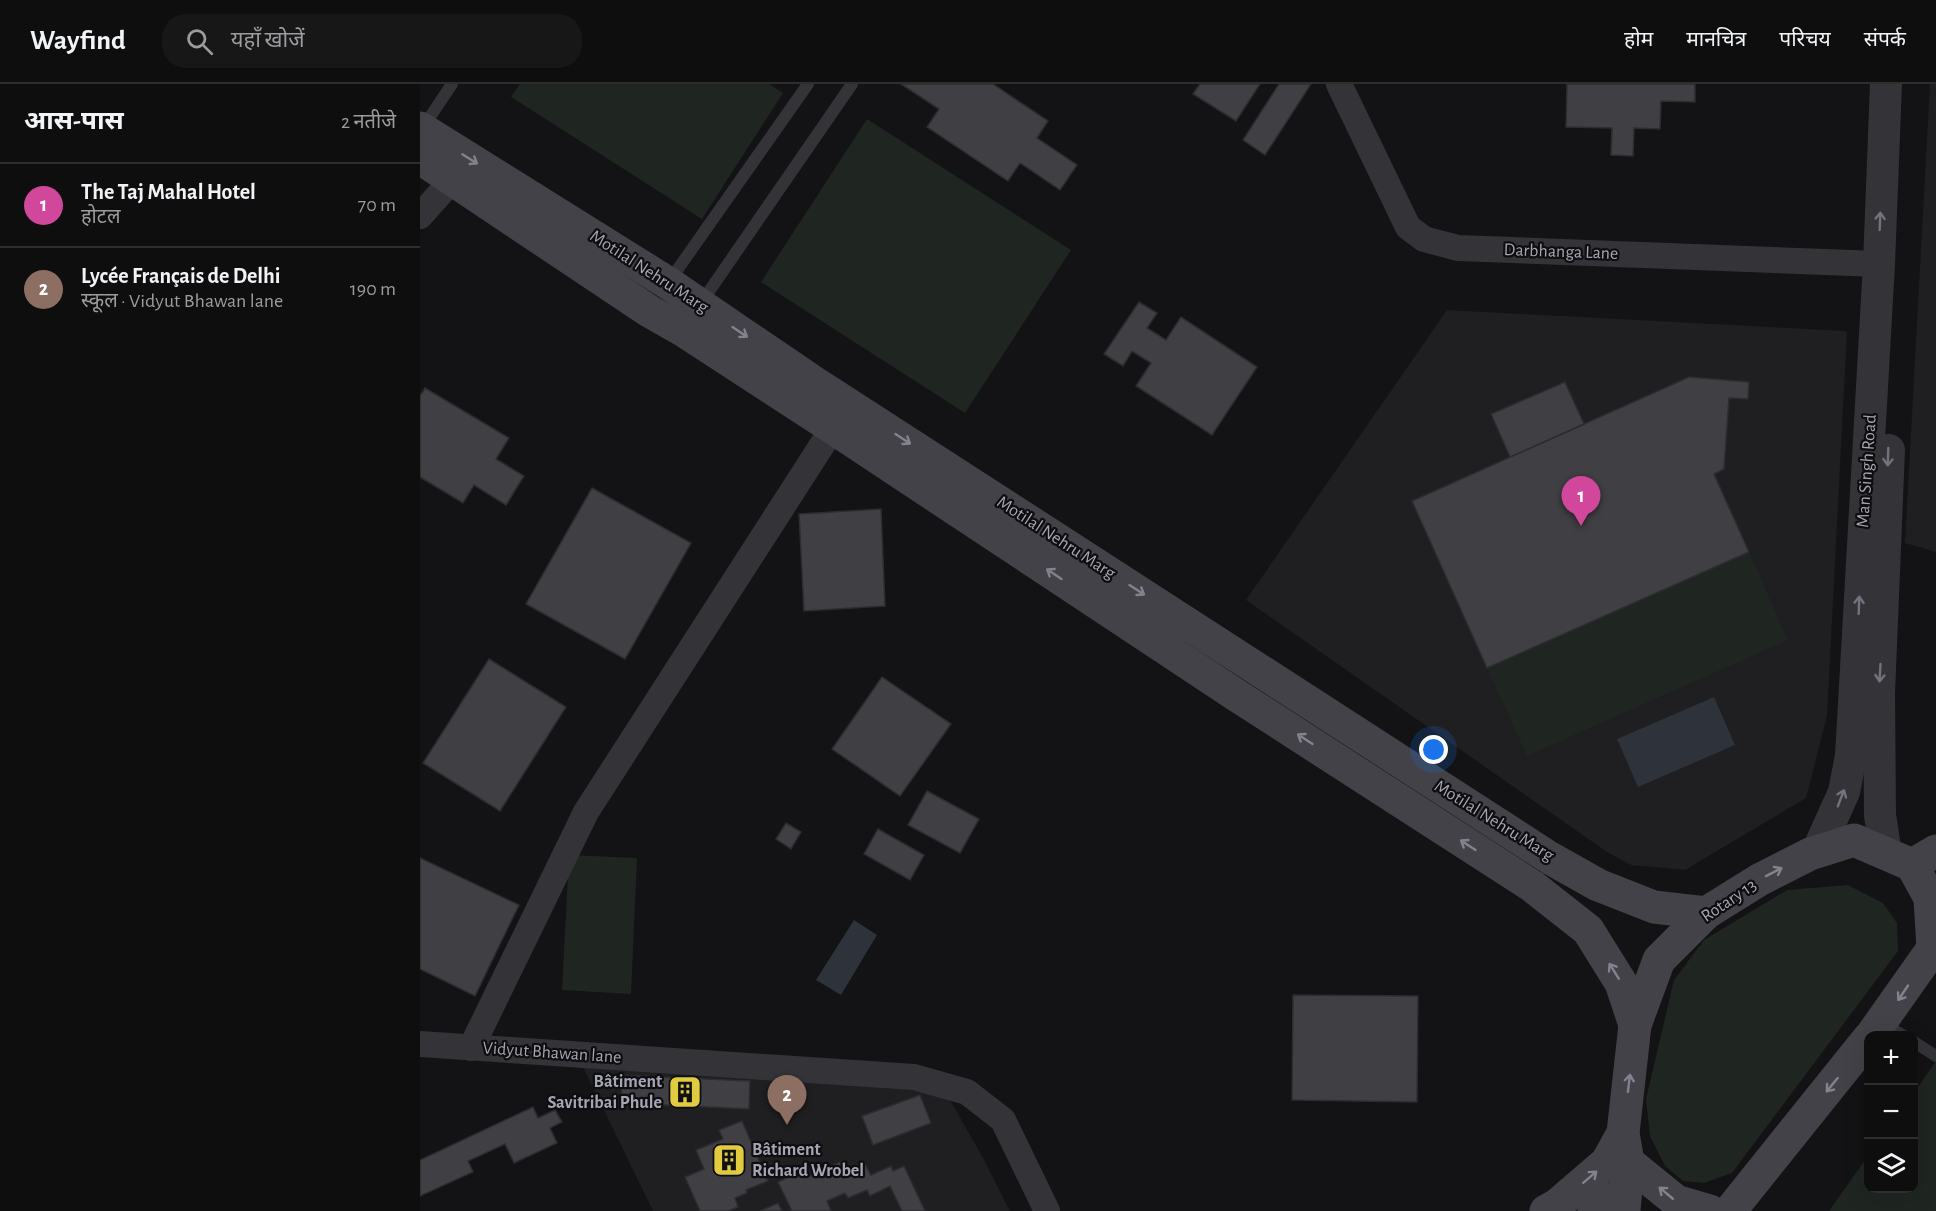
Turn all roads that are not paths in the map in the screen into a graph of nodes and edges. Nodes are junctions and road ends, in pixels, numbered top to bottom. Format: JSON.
{"nodes":[{"id":1,"x":452,"y":84,"type":"edge"},
{"id":2,"x":808,"y":84,"type":"edge"},
{"id":3,"x":852,"y":84,"type":"edge"},
{"id":4,"x":1339,"y":84,"type":"edge"},
{"id":5,"x":1886,"y":84,"type":"edge"},
{"id":6,"x":1907,"y":84,"type":"edge"},
{"id":7,"x":420,"y":137,"type":"edge"},
{"id":8,"x":453,"y":179,"type":"junction"},
{"id":9,"x":420,"y":216,"type":"edge"},
{"id":10,"x":1879,"y":264,"type":"junction"},
{"id":11,"x":658,"y":297,"type":"junction"},
{"id":12,"x":692,"y":318,"type":"junction"},
{"id":13,"x":833,"y":428,"type":"junction"},
{"id":14,"x":1246,"y":681,"type":"junction"},
{"id":15,"x":1817,"y":852,"type":"junction"},
{"id":16,"x":1911,"y":856,"type":"edge"},
{"id":17,"x":1706,"y":913,"type":"junction"},
{"id":18,"x":1934,"y":947,"type":"edge"},
{"id":19,"x":1635,"y":1025,"type":"junction"},
{"id":20,"x":1882,"y":1031,"type":"edge"},
{"id":21,"x":420,"y":1044,"type":"edge"},
{"id":22,"x":1918,"y":1045,"type":"edge"},
{"id":23,"x":471,"y":1048,"type":"junction"},
{"id":24,"x":1864,"y":1053,"type":"edge"},
{"id":25,"x":1936,"y":1056,"type":"edge"},
{"id":26,"x":1625,"y":1174,"type":"edge"},
{"id":27,"x":1047,"y":1211,"type":"edge"},
{"id":28,"x":1546,"y":1211,"type":"edge"},
{"id":29,"x":1594,"y":1211,"type":"edge"},
{"id":30,"x":1710,"y":1211,"type":"edge"},
{"id":31,"x":1730,"y":1211,"type":"edge"}],
"edges":[{"from":1,"to":7,"type":"lane"},
{"from":2,"to":11,"type":"lane"},
{"from":3,"to":12,"type":"lane"},
{"from":4,"to":10,"type":"street","name":"Darbhanga Lane"},
{"from":10,"to":5,"type":"street","name":"Man Singh Road","one_way":true},
{"from":6,"to":16,"type":"street","name":"Man Singh Road","one_way":true},
{"from":7,"to":8,"type":"main road","name":"Motilal Nehru Marg"},
{"from":7,"to":11,"type":"main road","name":"Motilal Nehru Marg","one_way":true},
{"from":8,"to":9,"type":"street"},
{"from":8,"to":11,"type":"main road","name":"Motilal Nehru Marg"},
{"from":15,"to":10,"type":"street","name":"Man Singh Road","one_way":true},
{"from":11,"to":12,"type":"main road","name":"Motilal Nehru Marg"},
{"from":12,"to":13,"type":"main road","name":"Motilal Nehru Marg"},
{"from":12,"to":14,"type":"main road","name":"Motilal Nehru Marg","one_way":true},
{"from":14,"to":13,"type":"main road","name":"Motilal Nehru Marg","one_way":true},
{"from":13,"to":23,"type":"street"},
{"from":14,"to":17,"type":"main road","name":"Motilal Nehru Marg"},
{"from":19,"to":14,"type":"main road","name":"Motilal Nehru Marg","one_way":true},
{"from":15,"to":16,"type":"main road","name":"Rotary 13"},
{"from":17,"to":15,"type":"main road","name":"Rotary 13","one_way":true},
{"from":16,"to":18,"type":"main road"},
{"from":17,"to":19,"type":"main road","name":"Rotary 13"},
{"from":18,"to":20,"type":"main road","one_way":true},
{"from":26,"to":19,"type":"main road","name":"Rotary 13","one_way":true},
{"from":21,"to":23,"type":"street","name":"Vidyut Bhawan lane"},
{"from":22,"to":25,"type":"lane"},
{"from":23,"to":27,"type":"street","name":"Vidyut Bhawan lane"},
{"from":24,"to":31,"type":"main road","one_way":true},
{"from":28,"to":26,"type":"main road","one_way":true},
{"from":26,"to":29,"type":"main road"},
{"from":30,"to":26,"type":"main road","one_way":true}]}
